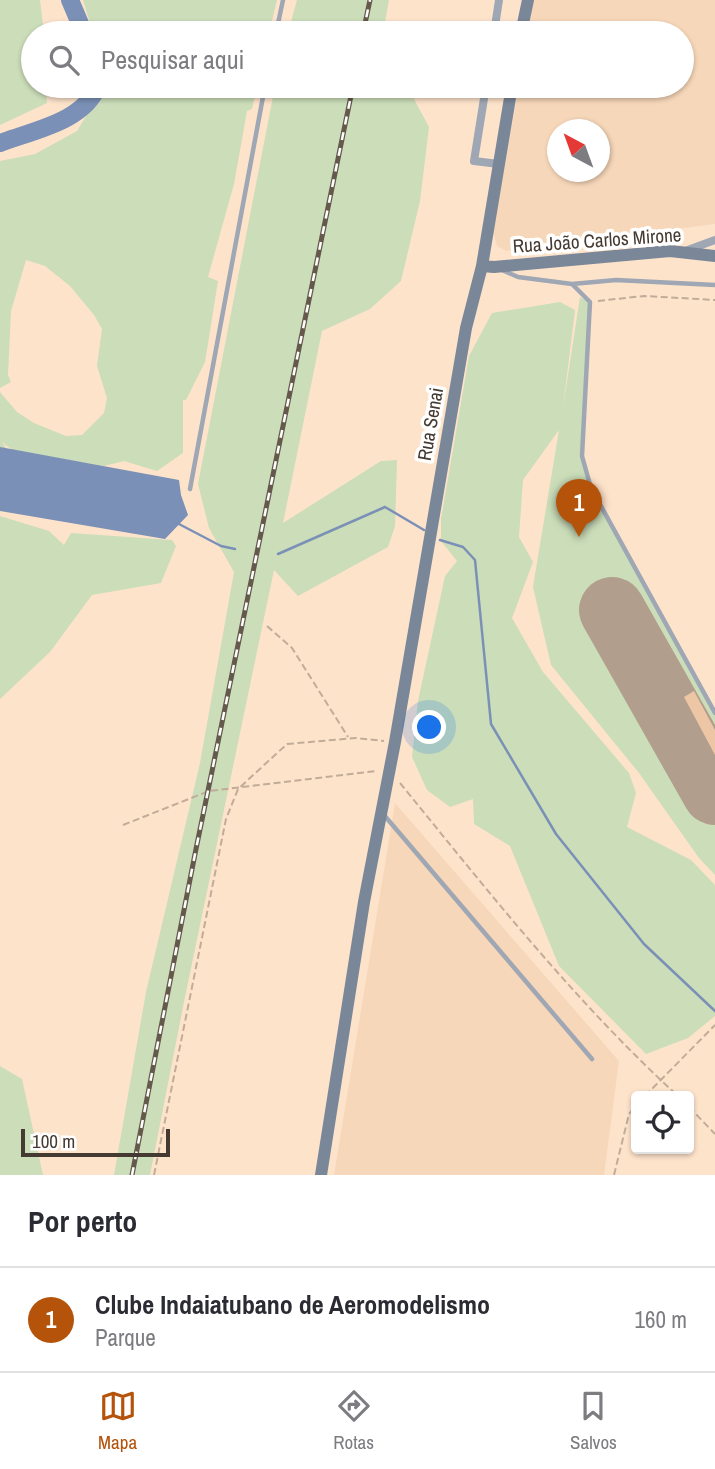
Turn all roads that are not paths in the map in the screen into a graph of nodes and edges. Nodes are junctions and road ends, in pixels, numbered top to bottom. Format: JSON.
{"nodes":[{"id":1,"x":283,"y":0,"type":"edge"},
{"id":2,"x":499,"y":0,"type":"edge"},
{"id":3,"x":279,"y":21,"type":"edge"},
{"id":4,"x":496,"y":21,"type":"edge"},
{"id":5,"x":263,"y":98,"type":"edge"},
{"id":6,"x":484,"y":98,"type":"edge"},
{"id":7,"x":510,"y":98,"type":"edge"},
{"id":8,"x":499,"y":164,"type":"junction"},
{"id":9,"x":715,"y":240,"type":"edge"},
{"id":10,"x":685,"y":251,"type":"junction"},
{"id":11,"x":715,"y":256,"type":"edge"},
{"id":12,"x":488,"y":266,"type":"junction"},
{"id":13,"x":572,"y":284,"type":"junction"},
{"id":14,"x":715,"y":285,"type":"edge"},
{"id":15,"x":190,"y":489,"type":"dead end"},
{"id":16,"x":715,"y":713,"type":"edge"},
{"id":17,"x":381,"y":811,"type":"junction"},
{"id":18,"x":593,"y":1059,"type":"dead end"},
{"id":19,"x":321,"y":1175,"type":"edge"}],
"edges":[{"from":1,"to":3,"type":"lane"},
{"from":2,"to":4,"type":"street"},
{"from":5,"to":15,"type":"lane"},
{"from":6,"to":8,"type":"street"},
{"from":7,"to":8,"type":"street","name":"Rua Senai"},
{"from":8,"to":12,"type":"street","name":"Rua Senai"},
{"from":9,"to":10,"type":"street"},
{"from":10,"to":11,"type":"street","name":"Rua João Carlos Mirone"},
{"from":10,"to":12,"type":"street","name":"Rua João Carlos Mirone"},
{"from":12,"to":13,"type":"lane"},
{"from":12,"to":17,"type":"street","name":"Rua Senai"},
{"from":13,"to":14,"type":"lane"},
{"from":13,"to":16,"type":"lane"},
{"from":17,"to":18,"type":"lane"},
{"from":17,"to":19,"type":"street","name":"Rua Senai"}]}
